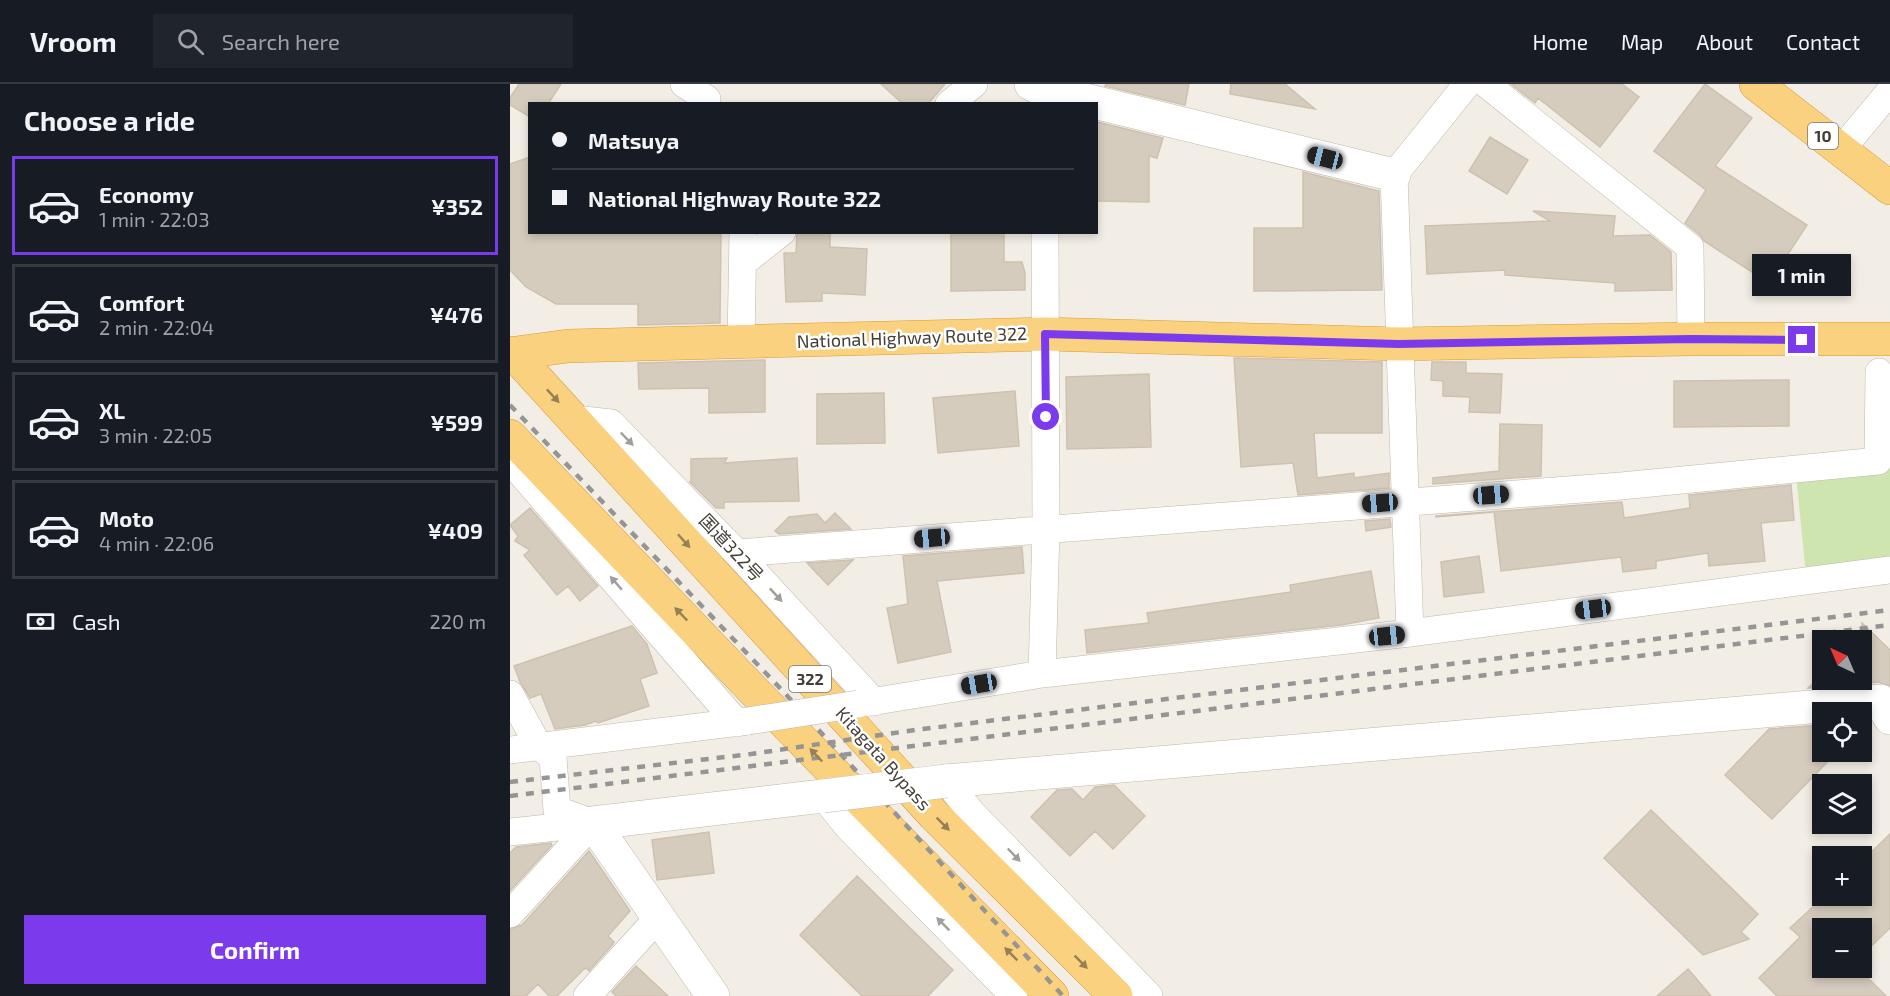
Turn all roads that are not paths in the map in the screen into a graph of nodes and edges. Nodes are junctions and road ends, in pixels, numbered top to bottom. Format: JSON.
{"nodes":[{"id":1,"x":684,"y":84,"type":"edge"},
{"id":2,"x":974,"y":84,"type":"edge"},
{"id":3,"x":1467,"y":84,"type":"edge"},
{"id":4,"x":1486,"y":84,"type":"edge"},
{"id":5,"x":1756,"y":84,"type":"edge"},
{"id":6,"x":1890,"y":92,"type":"edge"},
{"id":7,"x":1040,"y":93,"type":"edge"},
{"id":8,"x":710,"y":96,"type":"edge"},
{"id":9,"x":952,"y":102,"type":"edge"},
{"id":10,"x":1079,"y":102,"type":"edge"},
{"id":11,"x":1098,"y":106,"type":"edge"},
{"id":12,"x":1841,"y":150,"type":"junction"},
{"id":13,"x":1394,"y":175,"type":"junction"},
{"id":14,"x":1890,"y":188,"type":"edge"},
{"id":15,"x":743,"y":234,"type":"edge"},
{"id":16,"x":779,"y":234,"type":"edge"},
{"id":17,"x":1045,"y":234,"type":"edge"},
{"id":18,"x":744,"y":262,"type":"junction"},
{"id":19,"x":1045,"y":334,"type":"junction"},
{"id":20,"x":1691,"y":339,"type":"junction"},
{"id":21,"x":1890,"y":339,"type":"edge"},
{"id":22,"x":741,"y":343,"type":"junction"},
{"id":23,"x":1398,"y":344,"type":"junction"},
{"id":24,"x":511,"y":352,"type":"edge"},
{"id":25,"x":1879,"y":372,"type":"dead end"},
{"id":26,"x":575,"y":419,"type":"junction"},
{"id":27,"x":511,"y":437,"type":"edge"},
{"id":28,"x":1884,"y":460,"type":"edge"},
{"id":29,"x":1404,"y":501,"type":"junction"},
{"id":30,"x":1046,"y":529,"type":"junction"},
{"id":31,"x":737,"y":554,"type":"junction"},
{"id":32,"x":1890,"y":570,"type":"edge"},
{"id":33,"x":1410,"y":633,"type":"junction"},
{"id":34,"x":1042,"y":674,"type":"junction"},
{"id":35,"x":510,"y":694,"type":"edge"},
{"id":36,"x":866,"y":703,"type":"junction"},
{"id":37,"x":1890,"y":718,"type":"edge"},
{"id":38,"x":743,"y":722,"type":"junction"},
{"id":39,"x":538,"y":746,"type":"junction"},
{"id":40,"x":510,"y":750,"type":"edge"},
{"id":41,"x":946,"y":781,"type":"junction"},
{"id":42,"x":823,"y":796,"type":"junction"},
{"id":43,"x":593,"y":823,"type":"junction"},
{"id":44,"x":510,"y":832,"type":"edge"},
{"id":45,"x":510,"y":914,"type":"edge"},
{"id":46,"x":658,"y":918,"type":"junction"},
{"id":47,"x":587,"y":996,"type":"edge"},
{"id":48,"x":712,"y":996,"type":"edge"},
{"id":49,"x":1014,"y":996,"type":"edge"},
{"id":50,"x":1052,"y":996,"type":"edge"},
{"id":51,"x":1116,"y":996,"type":"edge"},
{"id":52,"x":1149,"y":996,"type":"edge"}],
"edges":[{"from":1,"to":8,"type":"street"},
{"from":2,"to":9,"type":"street"},
{"from":3,"to":13,"type":"street"},
{"from":4,"to":20,"type":"street"},
{"from":5,"to":12,"type":"highway","number":"10"},
{"from":6,"to":12,"type":"street"},
{"from":7,"to":10,"type":"street"},
{"from":11,"to":13,"type":"street"},
{"from":12,"to":14,"type":"highway","number":"10"},
{"from":13,"to":23,"type":"street"},
{"from":15,"to":18,"type":"street"},
{"from":16,"to":18,"type":"street"},
{"from":17,"to":19,"type":"street"},
{"from":18,"to":22,"type":"street"},
{"from":19,"to":22,"type":"highway","name":"National Highway Route 322","number":"322"},
{"from":19,"to":23,"type":"highway","name":"National Highway Route 322","number":"322"},
{"from":19,"to":30,"type":"street"},
{"from":20,"to":21,"type":"highway","name":"National Highway Route 322","number":"322"},
{"from":20,"to":23,"type":"highway","name":"National Highway Route 322","number":"322"},
{"from":22,"to":24,"type":"highway","name":"National Highway Route 322","number":"322"},
{"from":23,"to":29,"type":"street"},
{"from":24,"to":26,"type":"highway","name":"Kitagata Bypass","number":"322","one_way":true},
{"from":25,"to":28,"type":"street"},
{"from":26,"to":31,"type":"street","name":"国道322号","number":"322","one_way":true},
{"from":26,"to":51,"type":"highway","name":"Kitagata Bypass","number":"322","one_way":true},
{"from":38,"to":27,"type":"street","number":"322","one_way":true},
{"from":50,"to":27,"type":"highway","number":"322","one_way":true},
{"from":28,"to":29,"type":"street"},
{"from":29,"to":30,"type":"street"},
{"from":29,"to":33,"type":"street"},
{"from":30,"to":31,"type":"street"},
{"from":30,"to":34,"type":"street"},
{"from":31,"to":36,"type":"street","name":"国道322号","number":"322","one_way":true},
{"from":32,"to":33,"type":"street"},
{"from":33,"to":34,"type":"street"},
{"from":34,"to":36,"type":"street"},
{"from":35,"to":39,"type":"street"},
{"from":36,"to":38,"type":"street","bridge":true},
{"from":37,"to":41,"type":"street"},
{"from":38,"to":39,"type":"street"},
{"from":39,"to":40,"type":"street"},
{"from":39,"to":43,"type":"street"},
{"from":41,"to":42,"type":"street","bridge":true},
{"from":41,"to":52,"type":"street","one_way":true},
{"from":42,"to":43,"type":"street"},
{"from":49,"to":42,"type":"street","one_way":true},
{"from":43,"to":44,"type":"street"},
{"from":43,"to":45,"type":"street"},
{"from":43,"to":46,"type":"street"},
{"from":46,"to":47,"type":"street"},
{"from":46,"to":48,"type":"street"}]}
